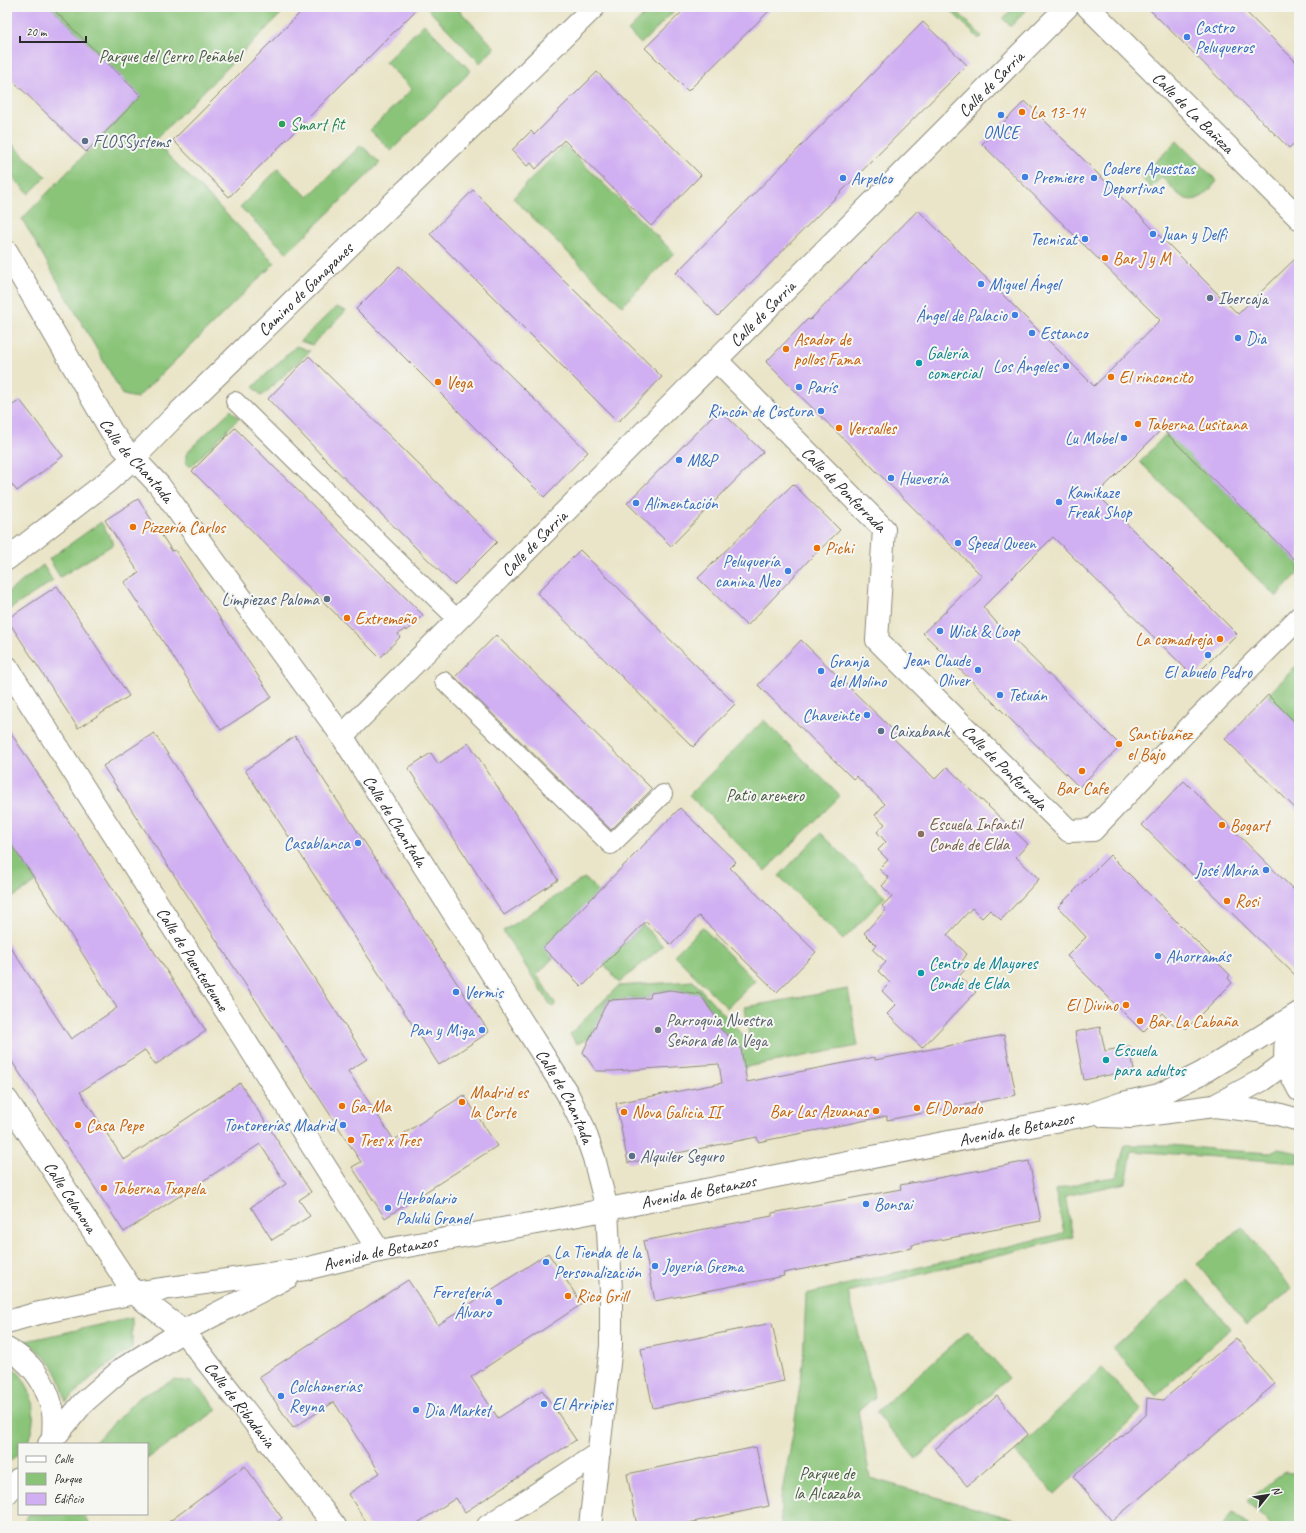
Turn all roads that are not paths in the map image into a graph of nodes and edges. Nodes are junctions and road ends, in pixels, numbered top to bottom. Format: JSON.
{"nodes":[{"id":1,"x":594,"y":7,"type":"edge"},
{"id":2,"x":1068,"y":7,"type":"edge"},
{"id":3,"x":1088,"y":7,"type":"edge"},
{"id":4,"x":1299,"y":218,"type":"edge"},
{"id":5,"x":7,"y":252,"type":"edge"},
{"id":6,"x":716,"y":360,"type":"junction"},
{"id":7,"x":235,"y":401,"type":"dead end"},
{"id":8,"x":135,"y":457,"type":"junction"},
{"id":9,"x":7,"y":559,"type":"edge"},
{"id":10,"x":1299,"y":618,"type":"edge"},
{"id":11,"x":458,"y":620,"type":"junction"},
{"id":12,"x":7,"y":667,"type":"edge"},
{"id":13,"x":444,"y":681,"type":"dead end"},
{"id":14,"x":342,"y":736,"type":"junction"},
{"id":15,"x":663,"y":794,"type":"dead end"},
{"id":16,"x":1293,"y":1017,"type":"edge"},
{"id":17,"x":1292,"y":1056,"type":"edge"},
{"id":18,"x":1299,"y":1090,"type":"edge"},
{"id":19,"x":7,"y":1100,"type":"edge"},
{"id":20,"x":1214,"y":1106,"type":"junction"},
{"id":21,"x":1091,"y":1114,"type":"junction"},
{"id":22,"x":1299,"y":1120,"type":"edge"},
{"id":23,"x":607,"y":1209,"type":"junction"},
{"id":24,"x":379,"y":1251,"type":"junction"},
{"id":25,"x":305,"y":1268,"type":"junction"},
{"id":26,"x":134,"y":1293,"type":"junction"},
{"id":27,"x":7,"y":1322,"type":"edge"},
{"id":28,"x":183,"y":1331,"type":"junction"},
{"id":29,"x":7,"y":1349,"type":"edge"},
{"id":30,"x":51,"y":1442,"type":"edge"},
{"id":31,"x":599,"y":1453,"type":"junction"},
{"id":32,"x":18,"y":1480,"type":"edge"},
{"id":33,"x":7,"y":1493,"type":"edge"},
{"id":34,"x":336,"y":1526,"type":"edge"},
{"id":35,"x":488,"y":1526,"type":"edge"},
{"id":36,"x":590,"y":1526,"type":"edge"}],
"edges":[{"from":1,"to":8,"type":"street","name":"Camino de Ganapanes"},
{"from":2,"to":6,"type":"street","name":"Calle de Sarria"},
{"from":3,"to":4,"type":"street","name":"Calle de La Bañeza"},
{"from":5,"to":8,"type":"street","name":"Calle de Chantada"},
{"from":6,"to":10,"type":"street","name":"Calle de Ponferrada"},
{"from":6,"to":11,"type":"street","name":"Calle de Sarria"},
{"from":7,"to":11,"type":"street"},
{"from":8,"to":9,"type":"street","name":"Camino de Ganapanes"},
{"from":8,"to":14,"type":"street","name":"Calle de Chantada"},
{"from":11,"to":14,"type":"street","name":"Calle de Sarria"},
{"from":12,"to":24,"type":"street","name":"Calle de Puentedeume"},
{"from":13,"to":15,"type":"street"},
{"from":14,"to":23,"type":"street","name":"Calle de Chantada"},
{"from":16,"to":17,"type":"street","name":"Avenida de Betanzos"},
{"from":16,"to":21,"type":"street","name":"Avenida de Betanzos"},
{"from":17,"to":18,"type":"street"},
{"from":17,"to":20,"type":"street","name":"Avenida de Betanzos"},
{"from":19,"to":26,"type":"street","name":"Calle Celanova"},
{"from":20,"to":21,"type":"street","name":"Avenida de Betanzos"},
{"from":20,"to":22,"type":"street"},
{"from":21,"to":23,"type":"street","name":"Avenida de Betanzos"},
{"from":23,"to":24,"type":"street","name":"Avenida de Betanzos"},
{"from":23,"to":31,"type":"street","name":"Calle de Chantada"},
{"from":24,"to":25,"type":"street","name":"Avenida de Betanzos"},
{"from":25,"to":26,"type":"street","name":"Avenida de Betanzos"},
{"from":25,"to":28,"type":"street","name":"Avenida de Betanzos"},
{"from":26,"to":27,"type":"street","name":"Avenida de Betanzos"},
{"from":26,"to":28,"type":"street","name":"Calle de Ribadavia"},
{"from":28,"to":30,"type":"street","name":"Avenida de Betanzos"},
{"from":28,"to":34,"type":"street","name":"Calle de Ribadavia"},
{"from":29,"to":30,"type":"street"},
{"from":31,"to":35,"type":"street"},
{"from":31,"to":36,"type":"street","name":"Calle de Chantada"},
{"from":32,"to":33,"type":"street"}]}
